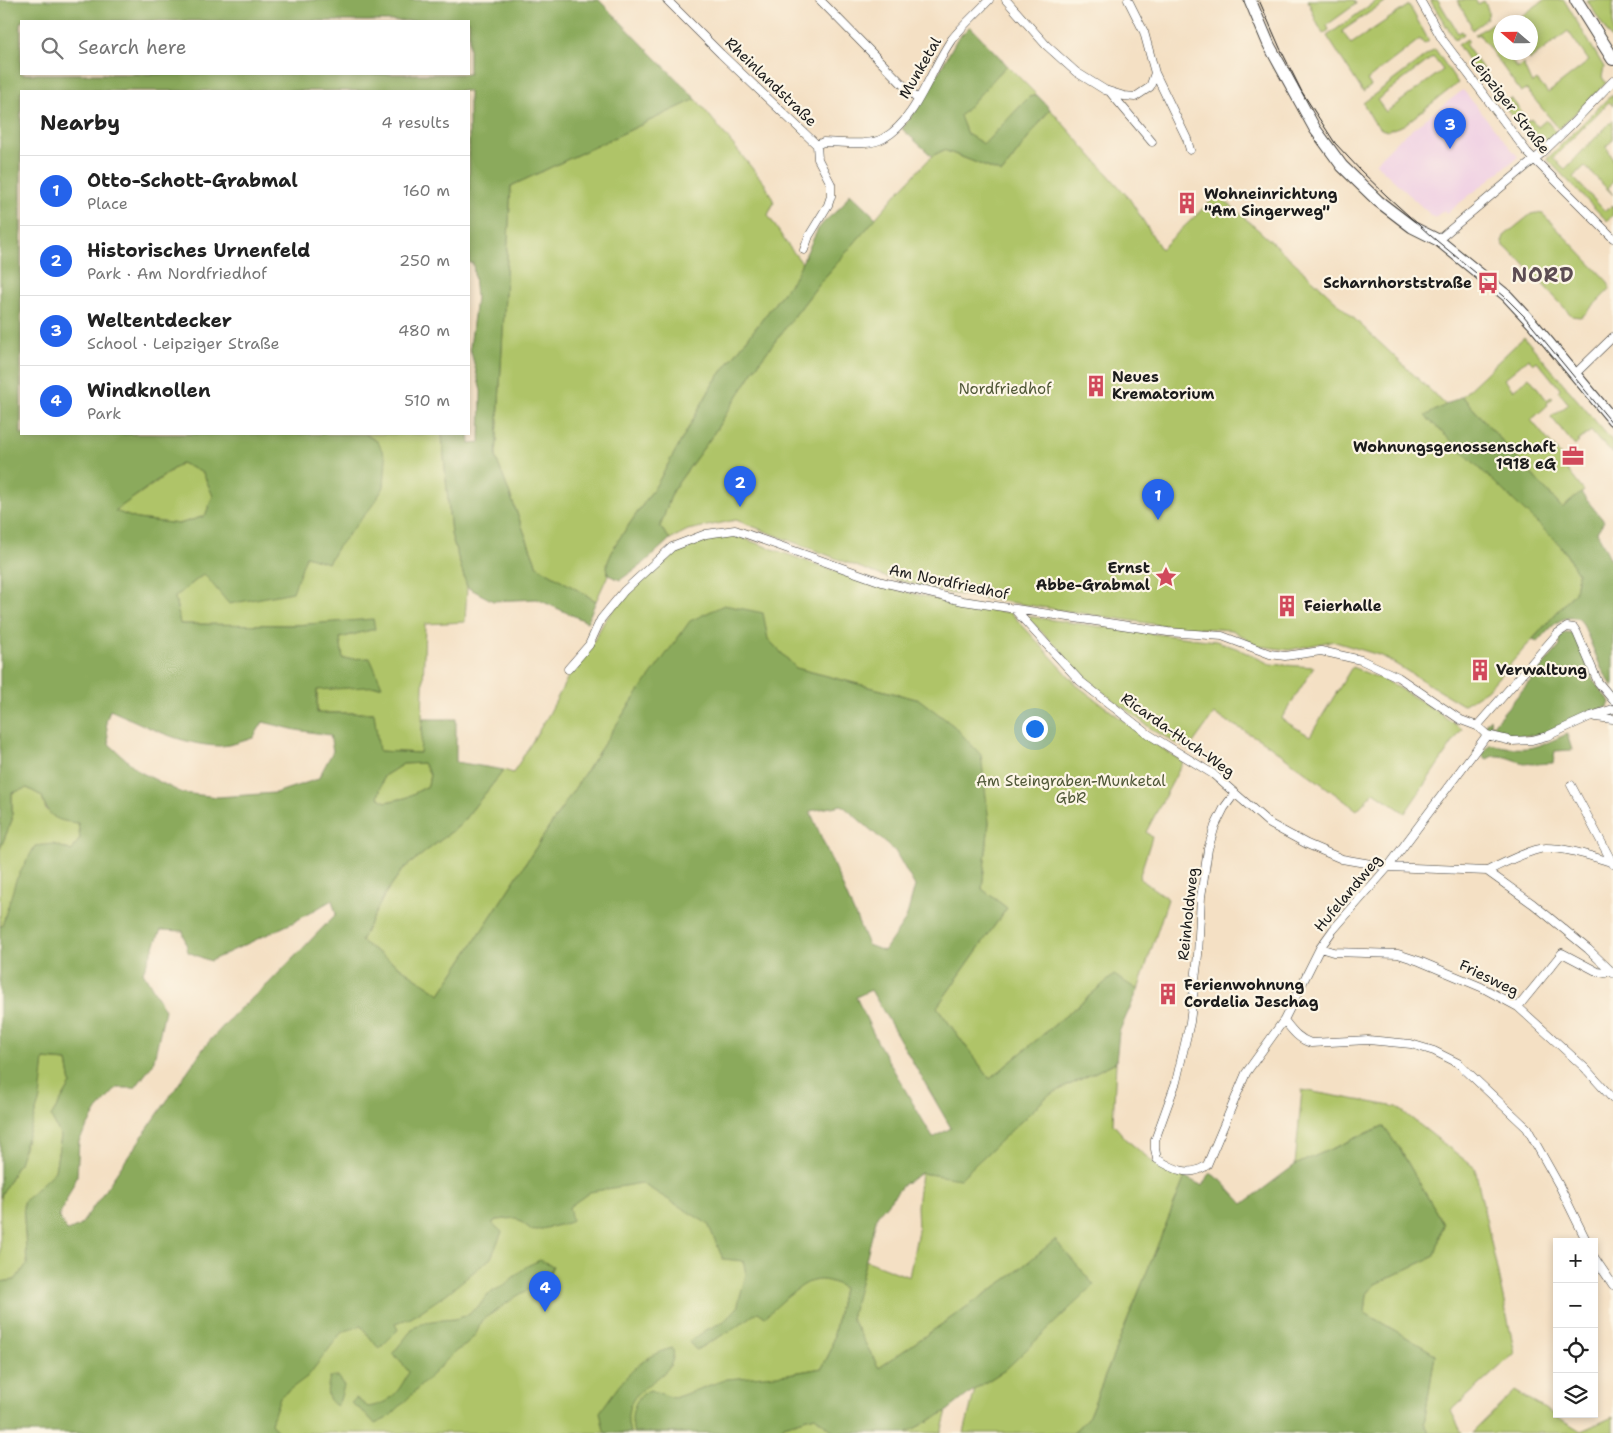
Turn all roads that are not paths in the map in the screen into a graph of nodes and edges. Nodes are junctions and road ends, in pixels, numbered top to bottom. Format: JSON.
{"nodes":[{"id":1,"x":668,"y":0,"type":"edge"},
{"id":2,"x":820,"y":0,"type":"edge"},
{"id":3,"x":989,"y":0,"type":"edge"},
{"id":4,"x":1006,"y":0,"type":"edge"},
{"id":5,"x":1128,"y":0,"type":"edge"},
{"id":6,"x":1250,"y":0,"type":"edge"},
{"id":7,"x":1420,"y":0,"type":"edge"},
{"id":8,"x":1576,"y":0,"type":"edge"},
{"id":9,"x":1613,"y":58,"type":"edge"},
{"id":10,"x":1155,"y":73,"type":"junction"},
{"id":11,"x":1613,"y":81,"type":"edge"},
{"id":12,"x":1110,"y":92,"type":"junction"},
{"id":13,"x":918,"y":100,"type":"junction"},
{"id":14,"x":1152,"y":142,"type":"dead end"},
{"id":15,"x":870,"y":143,"type":"joint"},
{"id":16,"x":817,"y":146,"type":"junction"},
{"id":17,"x":1190,"y":150,"type":"dead end"},
{"id":18,"x":1534,"y":160,"type":"junction"},
{"id":19,"x":1613,"y":238,"type":"edge"},
{"id":20,"x":1438,"y":240,"type":"junction"},
{"id":21,"x":804,"y":250,"type":"dead end"},
{"id":22,"x":1613,"y":337,"type":"edge"},
{"id":23,"x":1575,"y":374,"type":"junction"},
{"id":24,"x":1613,"y":420,"type":"edge"},
{"id":25,"x":1014,"y":609,"type":"junction"},
{"id":26,"x":568,"y":669,"type":"dead end"},
{"id":27,"x":1613,"y":700,"type":"edge"},
{"id":28,"x":1613,"y":709,"type":"edge"},
{"id":29,"x":1591,"y":716,"type":"junction"},
{"id":30,"x":1613,"y":719,"type":"edge"},
{"id":31,"x":1477,"y":726,"type":"junction"},
{"id":32,"x":1487,"y":736,"type":"junction"},
{"id":33,"x":1571,"y":785,"type":"dead end"},
{"id":34,"x":1235,"y":792,"type":"junction"},
{"id":35,"x":1612,"y":863,"type":"edge"},
{"id":36,"x":1388,"y":868,"type":"junction"},
{"id":37,"x":1487,"y":871,"type":"junction"},
{"id":38,"x":1320,"y":948,"type":"junction"},
{"id":39,"x":1611,"y":971,"type":"edge"},
{"id":40,"x":1518,"y":1007,"type":"junction"},
{"id":41,"x":1284,"y":1020,"type":"junction"},
{"id":42,"x":1613,"y":1099,"type":"edge"},
{"id":43,"x":1157,"y":1159,"type":"joint"},
{"id":44,"x":1585,"y":1238,"type":"edge"},
{"id":45,"x":1598,"y":1263,"type":"edge"},
{"id":46,"x":1613,"y":1285,"type":"edge"}],
"edges":[{"from":1,"to":16,"type":"street","name":"Rheinlandstraße"},
{"from":2,"to":13,"type":"street"},
{"from":3,"to":13,"type":"street","name":"Munketal"},
{"from":4,"to":12,"type":"street"},
{"from":5,"to":10,"type":"street"},
{"from":6,"to":20,"type":"street"},
{"from":7,"to":18,"type":"street","name":"Leipziger Straße"},
{"from":8,"to":9,"type":"main road"},
{"from":10,"to":12,"type":"street"},
{"from":10,"to":17,"type":"street"},
{"from":11,"to":18,"type":"street"},
{"from":12,"to":14,"type":"street"},
{"from":13,"to":15,"type":"street","name":"Munketal"},
{"from":15,"to":16,"type":"street","name":"Rheinlandstraße"},
{"from":16,"to":21,"type":"street"},
{"from":18,"to":19,"type":"street","name":"Leipziger Straße"},
{"from":18,"to":20,"type":"street"},
{"from":20,"to":23,"type":"street"},
{"from":22,"to":23,"type":"street"},
{"from":23,"to":24,"type":"street"},
{"from":25,"to":26,"type":"street","name":"Am Nordfriedhof"},
{"from":25,"to":31,"type":"street","name":"Am Nordfriedhof"},
{"from":25,"to":34,"type":"street","name":"Ricarda-Huch-Weg"},
{"from":27,"to":31,"type":"street"},
{"from":28,"to":29,"type":"street"},
{"from":29,"to":30,"type":"street"},
{"from":29,"to":32,"type":"street"},
{"from":31,"to":32,"type":"street"},
{"from":32,"to":36,"type":"street","name":"Hufelandweg"},
{"from":33,"to":35,"type":"street"},
{"from":34,"to":36,"type":"street","name":"Ricarda-Huch-Weg"},
{"from":34,"to":43,"type":"street","name":"Reinholdweg"},
{"from":35,"to":37,"type":"street"},
{"from":36,"to":37,"type":"street","name":"Ricarda-Huch-Weg"},
{"from":36,"to":38,"type":"street","name":"Hufelandweg"},
{"from":37,"to":39,"type":"street"},
{"from":38,"to":40,"type":"street","name":"Friesweg"},
{"from":38,"to":41,"type":"street","name":"Hufelandweg"},
{"from":39,"to":40,"type":"street"},
{"from":40,"to":42,"type":"street","name":"Friesweg"},
{"from":41,"to":43,"type":"street","name":"Hufelandweg"},
{"from":41,"to":44,"type":"street"},
{"from":45,"to":46,"type":"street"}]}
